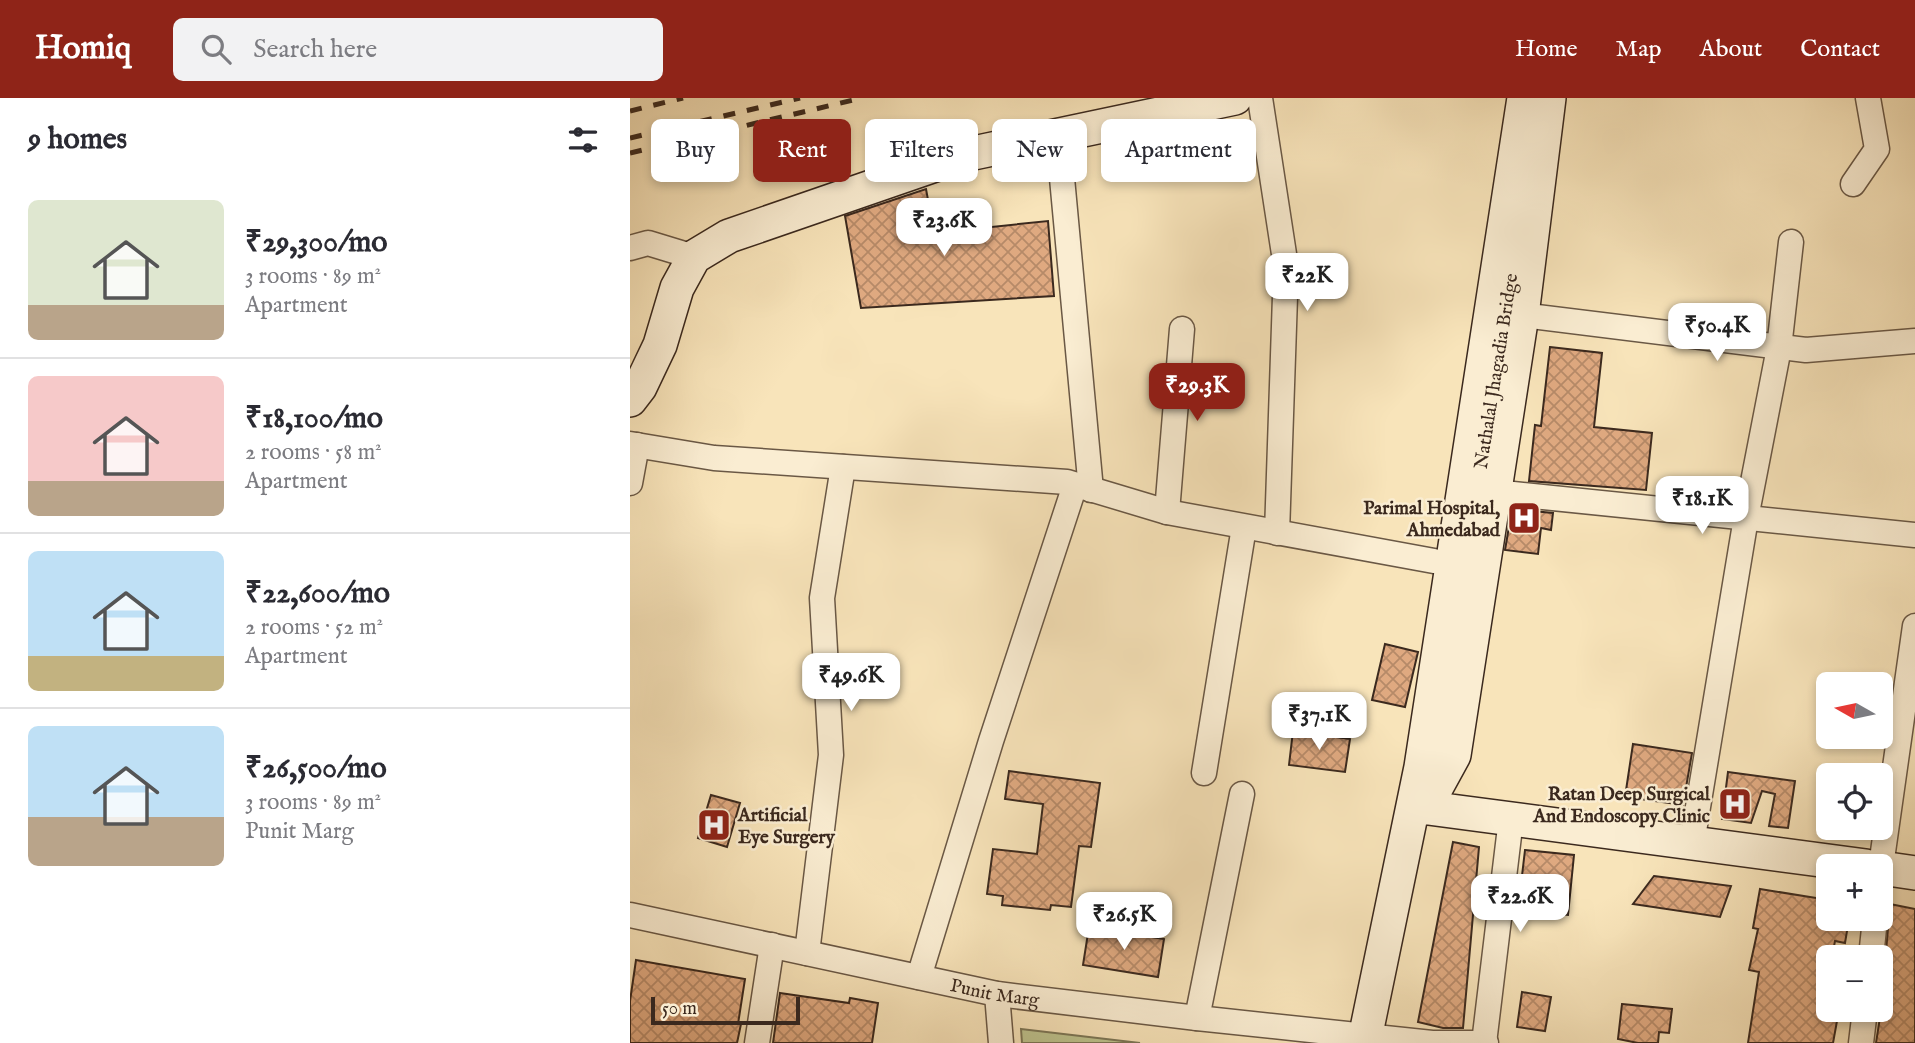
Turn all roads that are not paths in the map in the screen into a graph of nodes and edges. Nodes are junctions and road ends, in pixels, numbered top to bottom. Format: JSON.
{"nodes":[{"id":1,"x":1235,"y":98,"type":"edge"},
{"id":2,"x":1260,"y":98,"type":"edge"},
{"id":3,"x":1504,"y":98,"type":"edge"},
{"id":4,"x":1524,"y":98,"type":"edge"},
{"id":5,"x":1537,"y":98,"type":"edge"},
{"id":6,"x":1549,"y":98,"type":"edge"},
{"id":7,"x":1868,"y":98,"type":"edge"},
{"id":8,"x":1087,"y":129,"type":"edge"},
{"id":9,"x":992,"y":149,"type":"edge"},
{"id":10,"x":1061,"y":182,"type":"edge"},
{"id":11,"x":1853,"y":184,"type":"dead end"},
{"id":12,"x":1791,"y":242,"type":"dead end"},
{"id":13,"x":630,"y":248,"type":"edge"},
{"id":14,"x":694,"y":257,"type":"junction"},
{"id":15,"x":1522,"y":315,"type":"junction"},
{"id":16,"x":1182,"y":329,"type":"dead end"},
{"id":17,"x":1915,"y":341,"type":"edge"},
{"id":18,"x":1779,"y":348,"type":"junction"},
{"id":19,"x":630,"y":400,"type":"edge"},
{"id":20,"x":633,"y":445,"type":"edge"},
{"id":21,"x":843,"y":467,"type":"junction"},
{"id":22,"x":630,"y":483,"type":"edge"},
{"id":23,"x":1083,"y":487,"type":"junction"},
{"id":24,"x":1494,"y":492,"type":"junction"},
{"id":25,"x":1167,"y":512,"type":"junction"},
{"id":26,"x":1746,"y":517,"type":"junction"},
{"id":27,"x":1244,"y":527,"type":"junction"},
{"id":28,"x":1277,"y":533,"type":"junction"},
{"id":29,"x":1915,"y":535,"type":"edge"},
{"id":30,"x":1434,"y":561,"type":"junction"},
{"id":31,"x":1915,"y":626,"type":"edge"},
{"id":32,"x":1427,"y":768,"type":"junction"},
{"id":33,"x":1204,"y":773,"type":"dead end"},
{"id":34,"x":1242,"y":794,"type":"dead end"},
{"id":35,"x":1419,"y":807,"type":"junction"},
{"id":36,"x":1511,"y":819,"type":"junction"},
{"id":37,"x":1692,"y":843,"type":"junction"},
{"id":38,"x":1883,"y":854,"type":"edge"},
{"id":39,"x":1816,"y":859,"type":"edge"},
{"id":40,"x":1893,"y":869,"type":"edge"},
{"id":41,"x":1915,"y":873,"type":"edge"},
{"id":42,"x":630,"y":915,"type":"edge"},
{"id":43,"x":772,"y":945,"type":"junction"},
{"id":44,"x":807,"y":953,"type":"junction"},
{"id":45,"x":919,"y":977,"type":"junction"},
{"id":46,"x":997,"y":994,"type":"junction"},
{"id":47,"x":1197,"y":1018,"type":"junction"},
{"id":48,"x":1864,"y":1022,"type":"edge"},
{"id":49,"x":1366,"y":1040,"type":"edge"},
{"id":50,"x":757,"y":1043,"type":"edge"},
{"id":51,"x":1001,"y":1043,"type":"edge"},
{"id":52,"x":1485,"y":1043,"type":"edge"},
{"id":53,"x":1861,"y":1043,"type":"edge"}],
"edges":[{"from":1,"to":8,"type":"street"},
{"from":2,"to":28,"type":"street"},
{"from":3,"to":30,"type":"street"},
{"from":4,"to":32,"type":"street","name":"Nathalal Jhagadia Bridge"},
{"from":5,"to":32,"type":"street","name":"Nathalal Jhagadia Bridge"},
{"from":6,"to":15,"type":"street"},
{"from":7,"to":11,"type":"street"},
{"from":9,"to":14,"type":"street"},
{"from":10,"to":23,"type":"street"},
{"from":12,"to":18,"type":"street"},
{"from":13,"to":14,"type":"street"},
{"from":14,"to":19,"type":"street"},
{"from":15,"to":18,"type":"street"},
{"from":15,"to":24,"type":"street"},
{"from":16,"to":25,"type":"street"},
{"from":17,"to":18,"type":"street"},
{"from":18,"to":26,"type":"street"},
{"from":20,"to":21,"type":"street"},
{"from":20,"to":22,"type":"street"},
{"from":21,"to":23,"type":"street"},
{"from":21,"to":44,"type":"street"},
{"from":23,"to":25,"type":"street"},
{"from":23,"to":45,"type":"street"},
{"from":24,"to":26,"type":"street"},
{"from":24,"to":35,"type":"street"},
{"from":25,"to":27,"type":"street"},
{"from":26,"to":29,"type":"street"},
{"from":26,"to":37,"type":"street"},
{"from":27,"to":28,"type":"street"},
{"from":27,"to":33,"type":"street"},
{"from":28,"to":30,"type":"street"},
{"from":30,"to":35,"type":"street"},
{"from":31,"to":38,"type":"street"},
{"from":32,"to":35,"type":"street"},
{"from":34,"to":47,"type":"street"},
{"from":35,"to":36,"type":"street"},
{"from":35,"to":49,"type":"street"},
{"from":36,"to":37,"type":"street"},
{"from":36,"to":52,"type":"street"},
{"from":37,"to":39,"type":"street"},
{"from":40,"to":41,"type":"street"},
{"from":42,"to":43,"type":"street","name":"Punit Marg"},
{"from":43,"to":44,"type":"street","name":"Punit Marg"},
{"from":43,"to":50,"type":"street"},
{"from":44,"to":45,"type":"street","name":"Punit Marg"},
{"from":45,"to":46,"type":"street","name":"Punit Marg"},
{"from":46,"to":47,"type":"street","name":"Punit Marg"},
{"from":46,"to":51,"type":"street"},
{"from":47,"to":49,"type":"street","name":"Punit Marg"},
{"from":48,"to":53,"type":"street"},
{"from":49,"to":52,"type":"street","name":"Punit Marg"}]}
